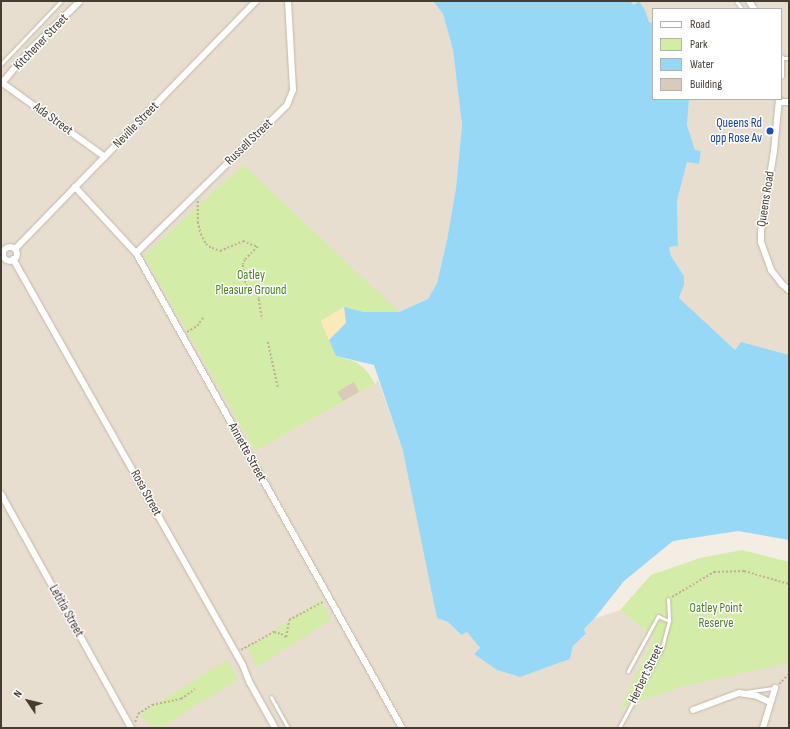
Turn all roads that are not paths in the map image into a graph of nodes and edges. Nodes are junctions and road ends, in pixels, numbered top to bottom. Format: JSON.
{"nodes":[{"id":1,"x":61,"y":1,"type":"edge"},
{"id":2,"x":80,"y":1,"type":"edge"},
{"id":3,"x":256,"y":1,"type":"edge"},
{"id":4,"x":288,"y":1,"type":"edge"},
{"id":5,"x":1,"y":64,"type":"edge"},
{"id":6,"x":2,"y":83,"type":"edge"},
{"id":7,"x":779,"y":100,"type":"edge"},
{"id":8,"x":789,"y":102,"type":"edge"},
{"id":9,"x":105,"y":157,"type":"junction"},
{"id":10,"x":75,"y":187,"type":"junction"},
{"id":11,"x":1,"y":244,"type":"edge"},
{"id":12,"x":6,"y":248,"type":"junction"},
{"id":13,"x":15,"y":249,"type":"junction"},
{"id":14,"x":136,"y":253,"type":"junction"},
{"id":15,"x":6,"y":258,"type":"junction"},
{"id":16,"x":13,"y":260,"type":"junction"},
{"id":17,"x":1,"y":264,"type":"edge"},
{"id":18,"x":789,"y":290,"type":"edge"},
{"id":19,"x":1,"y":494,"type":"edge"},
{"id":20,"x":668,"y":600,"type":"road end"},
{"id":21,"x":669,"y":621,"type":"junction"},
{"id":22,"x":628,"y":671,"type":"dead end"},
{"id":23,"x":775,"y":688,"type":"joint"},
{"id":24,"x":739,"y":693,"type":"junction"},
{"id":25,"x":272,"y":697,"type":"dead end"},
{"id":26,"x":770,"y":702,"type":"junction"},
{"id":27,"x":693,"y":710,"type":"dead end"},
{"id":28,"x":132,"y":728,"type":"edge"},
{"id":29,"x":275,"y":728,"type":"edge"},
{"id":30,"x":288,"y":728,"type":"edge"},
{"id":31,"x":402,"y":728,"type":"edge"},
{"id":32,"x":619,"y":728,"type":"edge"},
{"id":33,"x":762,"y":728,"type":"edge"}],
"edges":[{"from":1,"to":5,"type":"lane","name":"Kitchener Street"},
{"from":2,"to":6,"type":"street","name":"Kitchener Street"},
{"from":3,"to":9,"type":"street","name":"Neville Street"},
{"from":4,"to":14,"type":"street","name":"Russell Street"},
{"from":6,"to":9,"type":"street","name":"Ada Street"},
{"from":7,"to":8,"type":"street"},
{"from":7,"to":18,"type":"street","name":"Queens Road"},
{"from":9,"to":10,"type":"street","name":"Neville Street"},
{"from":10,"to":13,"type":"street","name":"Neville Street"},
{"from":10,"to":14,"type":"street","name":"Annette Street"},
{"from":11,"to":12,"type":"street"},
{"from":12,"to":13,"type":"street"},
{"from":12,"to":15,"type":"street"},
{"from":13,"to":16,"type":"street"},
{"from":14,"to":31,"type":"street","name":"Annette Street"},
{"from":15,"to":16,"type":"street"},
{"from":15,"to":17,"type":"street"},
{"from":16,"to":29,"type":"street","name":"Rosa Street"},
{"from":19,"to":28,"type":"street","name":"Letitia Street"},
{"from":20,"to":21,"type":"lane"},
{"from":21,"to":22,"type":"lane","name":"Herbert Street"},
{"from":21,"to":32,"type":"lane","name":"Herbert Street"},
{"from":23,"to":24,"type":"lane"},
{"from":23,"to":26,"type":"street"},
{"from":24,"to":26,"type":"street"},
{"from":24,"to":27,"type":"street"},
{"from":25,"to":30,"type":"lane"},
{"from":26,"to":33,"type":"street"}]}
